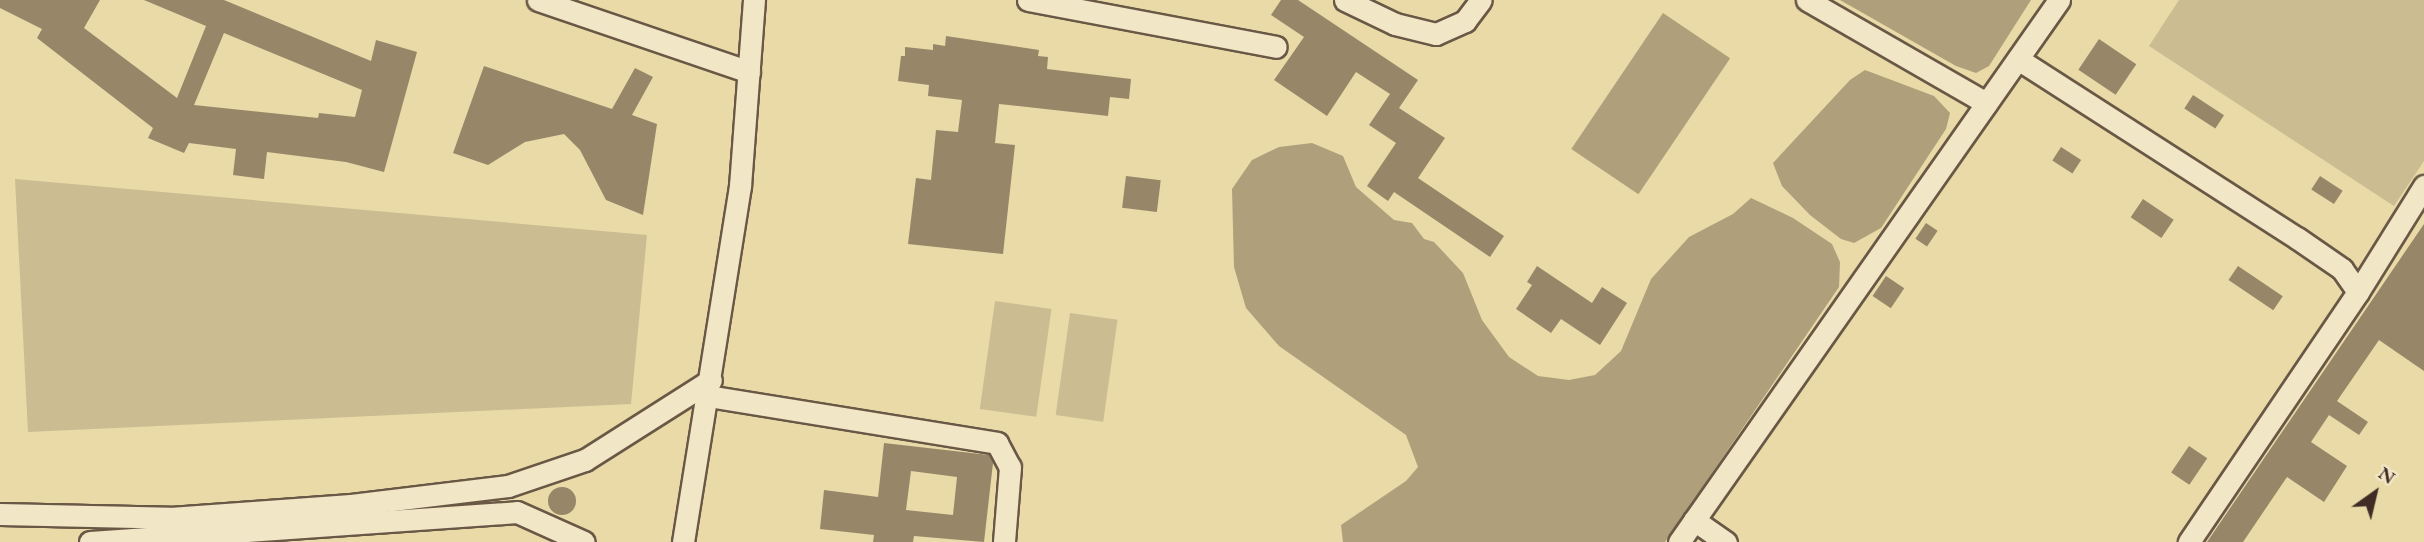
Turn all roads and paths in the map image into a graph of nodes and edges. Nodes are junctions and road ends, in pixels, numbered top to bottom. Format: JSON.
{"nodes":[{"id":1,"x":538,"y":0,"type":"edge"},
{"id":2,"x":754,"y":0,"type":"edge"},
{"id":3,"x":1028,"y":0,"type":"edge"},
{"id":4,"x":1345,"y":0,"type":"edge"},
{"id":5,"x":1481,"y":0,"type":"edge"},
{"id":6,"x":1807,"y":0,"type":"edge"},
{"id":7,"x":2059,"y":0,"type":"edge"},
{"id":8,"x":1276,"y":47,"type":"dead end"},
{"id":9,"x":2018,"y":59,"type":"junction"},
{"id":10,"x":749,"y":72,"type":"junction"},
{"id":11,"x":1986,"y":103,"type":"junction"},
{"id":12,"x":2424,"y":186,"type":"edge"},
{"id":13,"x":2358,"y":292,"type":"junction"},
{"id":14,"x":710,"y":388,"type":"junction"},
{"id":15,"x":0,"y":514,"type":"edge"},
{"id":16,"x":1694,"y":520,"type":"junction"},
{"id":17,"x":192,"y":539,"type":"edge"},
{"id":18,"x":90,"y":542,"type":"edge"},
{"id":19,"x":584,"y":542,"type":"edge"},
{"id":20,"x":683,"y":542,"type":"edge"},
{"id":21,"x":1004,"y":542,"type":"edge"},
{"id":22,"x":1679,"y":542,"type":"edge"},
{"id":23,"x":1726,"y":542,"type":"edge"},
{"id":24,"x":2189,"y":542,"type":"edge"}],
"edges":[{"from":1,"to":10,"type":"street"},
{"from":2,"to":10,"type":"street"},
{"from":3,"to":8,"type":"street"},
{"from":4,"to":5,"type":"street"},
{"from":6,"to":11,"type":"street"},
{"from":7,"to":9,"type":"street"},
{"from":9,"to":11,"type":"street"},
{"from":9,"to":13,"type":"street"},
{"from":10,"to":14,"type":"street"},
{"from":11,"to":16,"type":"street"},
{"from":12,"to":13,"type":"street"},
{"from":13,"to":24,"type":"street"},
{"from":14,"to":15,"type":"street"},
{"from":14,"to":20,"type":"street"},
{"from":14,"to":21,"type":"street"},
{"from":16,"to":22,"type":"street"},
{"from":16,"to":23,"type":"street"},
{"from":17,"to":18,"type":"street"},
{"from":17,"to":19,"type":"street"}]}
